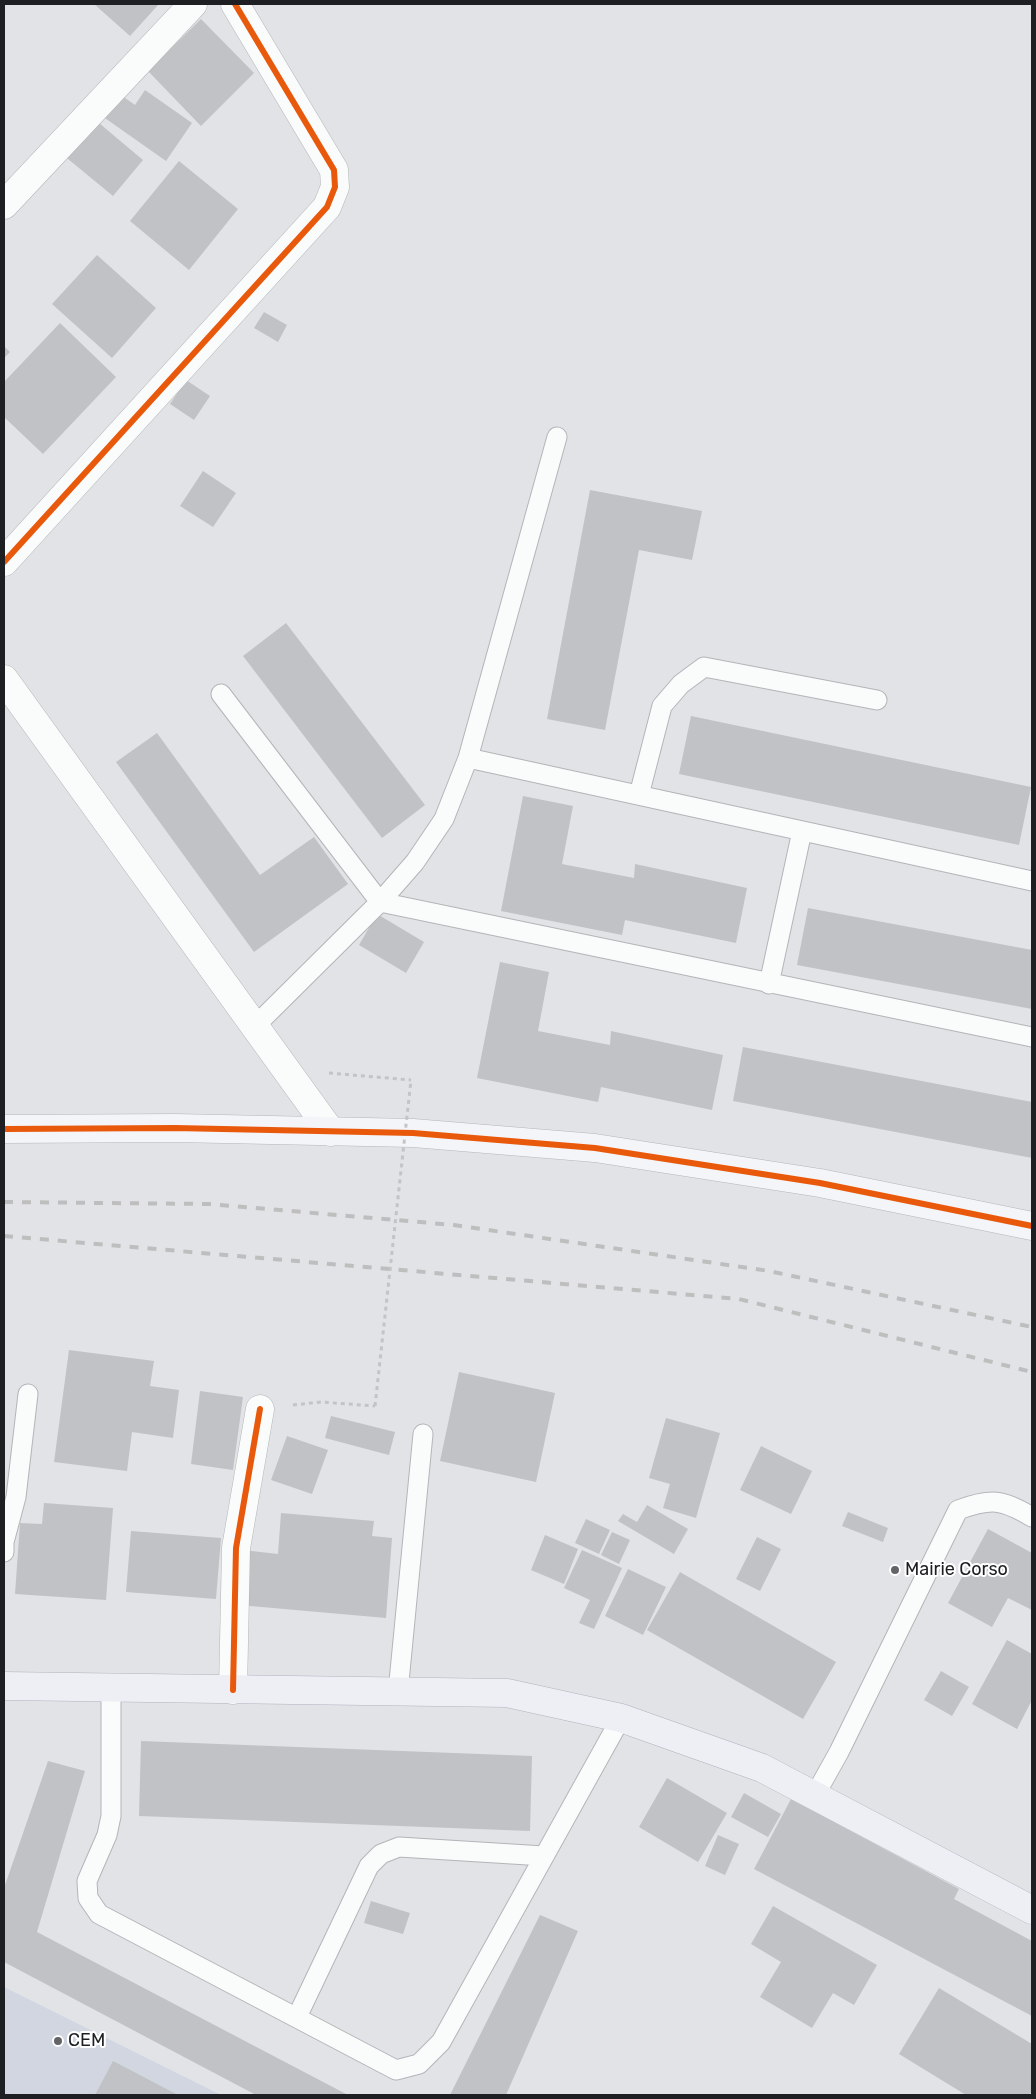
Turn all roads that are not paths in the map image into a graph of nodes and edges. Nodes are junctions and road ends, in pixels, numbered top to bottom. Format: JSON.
{"nodes":[{"id":1,"x":193,"y":4,"type":"edge"},
{"id":2,"x":235,"y":4,"type":"edge"},
{"id":3,"x":4,"y":205,"type":"edge"},
{"id":4,"x":557,"y":437,"type":"dead end"},
{"id":5,"x":4,"y":562,"type":"edge"},
{"id":6,"x":4,"y":679,"type":"edge"},
{"id":7,"x":221,"y":694,"type":"dead end"},
{"id":8,"x":877,"y":700,"type":"dead end"},
{"id":9,"x":468,"y":758,"type":"junction"},
{"id":10,"x":639,"y":795,"type":"junction"},
{"id":11,"x":802,"y":831,"type":"junction"},
{"id":12,"x":1032,"y":881,"type":"edge"},
{"id":13,"x":380,"y":902,"type":"junction"},
{"id":14,"x":769,"y":984,"type":"junction"},
{"id":15,"x":255,"y":1026,"type":"junction"},
{"id":16,"x":1032,"y":1037,"type":"edge"},
{"id":17,"x":4,"y":1129,"type":"edge"},
{"id":18,"x":331,"y":1132,"type":"junction"},
{"id":19,"x":1032,"y":1226,"type":"edge"},
{"id":20,"x":28,"y":1394,"type":"dead end"},
{"id":21,"x":260,"y":1409,"type":"dead end"},
{"id":22,"x":423,"y":1434,"type":"dead end"},
{"id":23,"x":1032,"y":1517,"type":"edge"},
{"id":24,"x":4,"y":1552,"type":"edge"},
{"id":25,"x":4,"y":1686,"type":"edge"},
{"id":26,"x":111,"y":1688,"type":"junction"},
{"id":27,"x":233,"y":1690,"type":"junction"},
{"id":28,"x":398,"y":1692,"type":"junction"},
{"id":29,"x":621,"y":1718,"type":"junction"},
{"id":30,"x":815,"y":1795,"type":"junction"},
{"id":31,"x":544,"y":1856,"type":"junction"},
{"id":32,"x":1032,"y":1910,"type":"edge"},
{"id":33,"x":297,"y":2017,"type":"junction"}],
"edges":[{"from":1,"to":3,"type":"street"},
{"from":2,"to":5,"type":"street"},
{"from":4,"to":9,"type":"lane"},
{"from":6,"to":15,"type":"street"},
{"from":7,"to":13,"type":"lane"},
{"from":8,"to":10,"type":"lane"},
{"from":9,"to":10,"type":"lane"},
{"from":9,"to":13,"type":"lane"},
{"from":10,"to":11,"type":"lane"},
{"from":11,"to":12,"type":"lane"},
{"from":11,"to":14,"type":"lane"},
{"from":13,"to":14,"type":"lane"},
{"from":13,"to":15,"type":"lane"},
{"from":14,"to":16,"type":"lane"},
{"from":15,"to":18,"type":"street"},
{"from":17,"to":18,"type":"street"},
{"from":18,"to":19,"type":"street"},
{"from":20,"to":24,"type":"lane"},
{"from":21,"to":27,"type":"street"},
{"from":22,"to":28,"type":"lane"},
{"from":23,"to":30,"type":"lane"},
{"from":25,"to":26,"type":"main road"},
{"from":26,"to":27,"type":"main road"},
{"from":26,"to":33,"type":"lane"},
{"from":27,"to":28,"type":"main road"},
{"from":28,"to":29,"type":"main road"},
{"from":29,"to":30,"type":"main road"},
{"from":29,"to":31,"type":"lane"},
{"from":30,"to":32,"type":"main road"},
{"from":31,"to":33,"type":"lane"},
{"from":31,"to":33,"type":"lane"}]}
